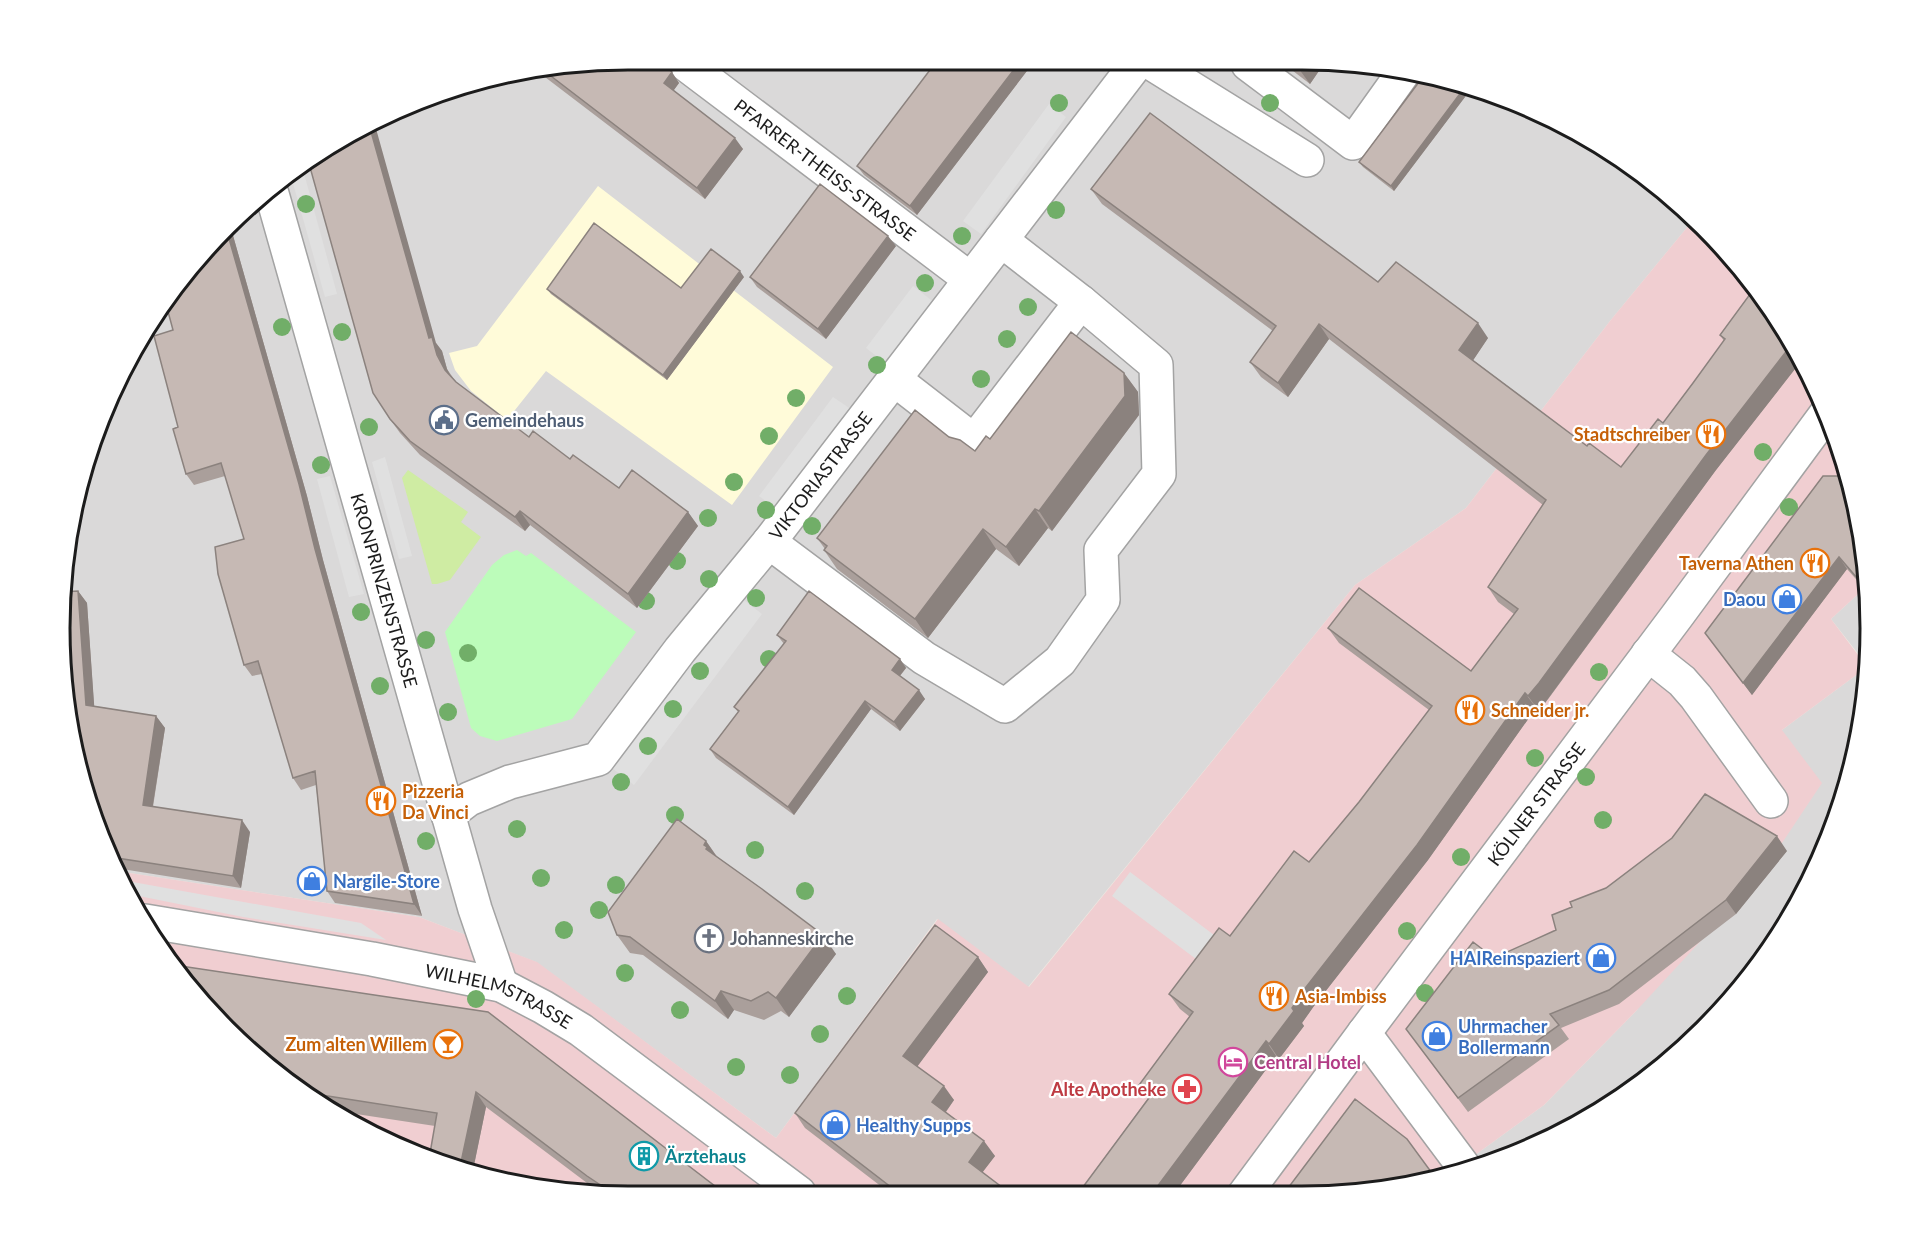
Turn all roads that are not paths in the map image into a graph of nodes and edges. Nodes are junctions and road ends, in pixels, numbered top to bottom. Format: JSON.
{"nodes":[{"id":1,"x":693,"y":70,"type":"edge"},
{"id":2,"x":1132,"y":70,"type":"edge"},
{"id":3,"x":1162,"y":70,"type":"edge"},
{"id":4,"x":1256,"y":70,"type":"edge"},
{"id":5,"x":1399,"y":79,"type":"edge"},
{"id":6,"x":1307,"y":160,"type":"dead end"},
{"id":7,"x":273,"y":199,"type":"edge"},
{"id":8,"x":1001,"y":240,"type":"junction"},
{"id":9,"x":970,"y":279,"type":"junction"},
{"id":10,"x":1081,"y":302,"type":"junction"},
{"id":11,"x":894,"y":379,"type":"junction"},
{"id":12,"x":1820,"y":421,"type":"edge"},
{"id":13,"x":769,"y":542,"type":"junction"},
{"id":14,"x":1648,"y":654,"type":"junction"},
{"id":15,"x":1771,"y":801,"type":"dead end"},
{"id":16,"x":448,"y":815,"type":"junction"},
{"id":17,"x":154,"y":923,"type":"edge"},
{"id":18,"x":501,"y":985,"type":"junction"},
{"id":19,"x":1364,"y":1033,"type":"junction"},
{"id":20,"x":1461,"y":1163,"type":"edge"},
{"id":21,"x":790,"y":1186,"type":"edge"},
{"id":22,"x":1251,"y":1186,"type":"edge"}],
"edges":[{"from":1,"to":9,"type":"street","name":"PFARRER-THEISS-STRASSE"},
{"from":2,"to":8,"type":"street","name":"VIKTORIASTRASSE"},
{"from":3,"to":6,"type":"street"},
{"from":4,"to":5,"type":"street"},
{"from":7,"to":16,"type":"street","name":"KRONPRINZENSTRASSE"},
{"from":8,"to":9,"type":"street","name":"VIKTORIASTRASSE"},
{"from":8,"to":10,"type":"street"},
{"from":9,"to":11,"type":"street","name":"VIKTORIASTRASSE"},
{"from":10,"to":11,"type":"street"},
{"from":10,"to":13,"type":"street"},
{"from":11,"to":13,"type":"street","name":"VIKTORIASTRASSE"},
{"from":12,"to":14,"type":"street","name":"KÖLNER STRASSE"},
{"from":13,"to":16,"type":"street","name":"VIKTORIASTRASSE"},
{"from":14,"to":15,"type":"street"},
{"from":14,"to":19,"type":"street","name":"KÖLNER STRASSE"},
{"from":16,"to":18,"type":"street","name":"KRONPRINZENSTRASSE"},
{"from":17,"to":18,"type":"street","name":"WILHELMSTRASSE"},
{"from":18,"to":21,"type":"street","name":"WILHELMSTRASSE"},
{"from":19,"to":20,"type":"street"},
{"from":19,"to":22,"type":"street","name":"KÖLNER STRASSE"}]}
